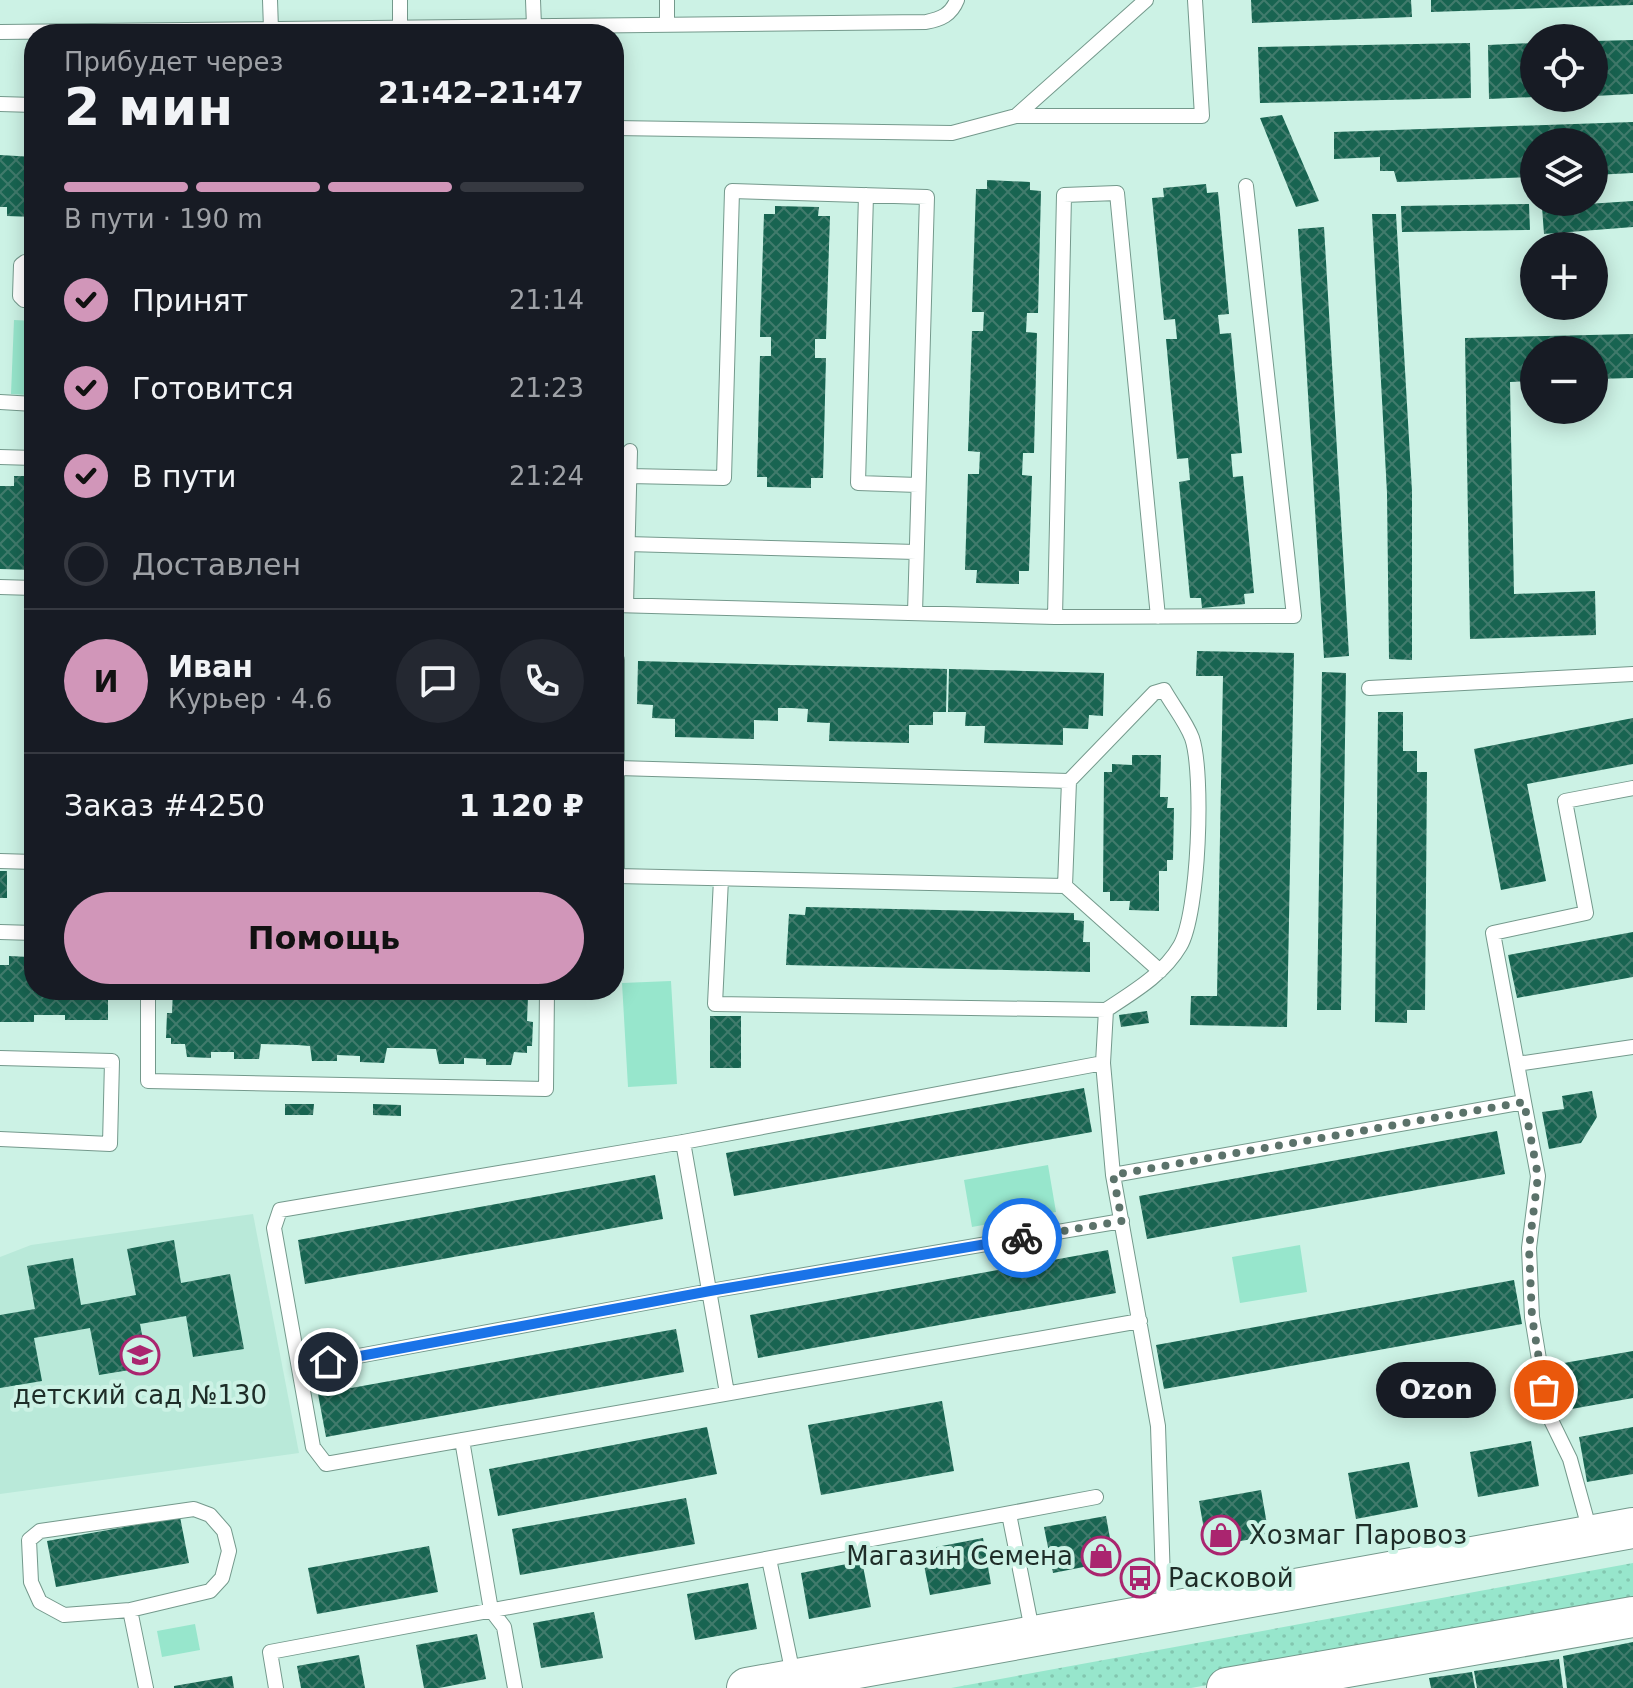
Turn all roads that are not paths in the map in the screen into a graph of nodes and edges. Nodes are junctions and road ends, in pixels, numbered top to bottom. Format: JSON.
{"nodes":[{"id":1,"x":270,"y":0,"type":"edge"},
{"id":2,"x":400,"y":0,"type":"edge"},
{"id":3,"x":533,"y":0,"type":"edge"},
{"id":4,"x":667,"y":0,"type":"edge"},
{"id":5,"x":957,"y":0,"type":"edge"},
{"id":6,"x":1146,"y":0,"type":"edge"},
{"id":7,"x":1195,"y":0,"type":"edge"},
{"id":8,"x":271,"y":24,"type":"edge"},
{"id":9,"x":400,"y":24,"type":"edge"},
{"id":10,"x":534,"y":24,"type":"edge"},
{"id":11,"x":624,"y":25,"type":"edge"},
{"id":12,"x":667,"y":25,"type":"junction"},
{"id":13,"x":0,"y":32,"type":"edge"},
{"id":14,"x":24,"y":32,"type":"edge"},
{"id":15,"x":0,"y":104,"type":"edge"},
{"id":16,"x":24,"y":105,"type":"edge"},
{"id":17,"x":1016,"y":116,"type":"junction"},
{"id":18,"x":624,"y":128,"type":"edge"},
{"id":19,"x":1246,"y":186,"type":"dead end"},
{"id":20,"x":866,"y":195,"type":"junction"},
{"id":21,"x":24,"y":263,"type":"edge"},
{"id":22,"x":24,"y":300,"type":"edge"},
{"id":23,"x":0,"y":402,"type":"edge"},
{"id":24,"x":24,"y":403,"type":"edge"},
{"id":25,"x":630,"y":451,"type":"dead end"},
{"id":26,"x":0,"y":457,"type":"edge"},
{"id":27,"x":24,"y":458,"type":"edge"},
{"id":28,"x":629,"y":476,"type":"junction"},
{"id":29,"x":918,"y":485,"type":"junction"},
{"id":30,"x":627,"y":544,"type":"junction"},
{"id":31,"x":916,"y":552,"type":"junction"},
{"id":32,"x":624,"y":570,"type":"edge"},
{"id":33,"x":0,"y":587,"type":"edge"},
{"id":34,"x":24,"y":588,"type":"edge"},
{"id":35,"x":624,"y":605,"type":"edge"},
{"id":36,"x":915,"y":613,"type":"junction"},
{"id":37,"x":1055,"y":617,"type":"junction"},
{"id":38,"x":1158,"y":617,"type":"junction"},
{"id":39,"x":1633,"y":674,"type":"edge"},
{"id":40,"x":1369,"y":688,"type":"dead end"},
{"id":41,"x":624,"y":768,"type":"edge"},
{"id":42,"x":1069,"y":781,"type":"junction"},
{"id":43,"x":1633,"y":788,"type":"edge"},
{"id":44,"x":0,"y":861,"type":"edge"},
{"id":45,"x":24,"y":862,"type":"edge"},
{"id":46,"x":624,"y":876,"type":"edge"},
{"id":47,"x":721,"y":879,"type":"junction"},
{"id":48,"x":1065,"y":886,"type":"junction"},
{"id":49,"x":0,"y":932,"type":"edge"},
{"id":50,"x":24,"y":933,"type":"edge"},
{"id":51,"x":1160,"y":971,"type":"junction"},
{"id":52,"x":148,"y":1000,"type":"edge"},
{"id":53,"x":547,"y":1000,"type":"edge"},
{"id":54,"x":1106,"y":1010,"type":"junction"},
{"id":55,"x":1633,"y":1047,"type":"edge"},
{"id":56,"x":0,"y":1058,"type":"edge"},
{"id":57,"x":1103,"y":1063,"type":"junction"},
{"id":58,"x":1517,"y":1064,"type":"junction"},
{"id":59,"x":1524,"y":1102,"type":"junction"},
{"id":60,"x":0,"y":1139,"type":"edge"},
{"id":61,"x":683,"y":1142,"type":"junction"},
{"id":62,"x":1113,"y":1175,"type":"junction"},
{"id":63,"x":1122,"y":1221,"type":"junction"},
{"id":64,"x":710,"y":1291,"type":"junction"},
{"id":65,"x":1140,"y":1321,"type":"junction"},
{"id":66,"x":299,"y":1367,"type":"junction"},
{"id":67,"x":727,"y":1393,"type":"junction"},
{"id":68,"x":462,"y":1440,"type":"junction"},
{"id":69,"x":1096,"y":1497,"type":"dead end"},
{"id":70,"x":1009,"y":1514,"type":"junction"},
{"id":71,"x":1633,"y":1528,"type":"edge"},
{"id":72,"x":1591,"y":1535,"type":"junction"},
{"id":73,"x":769,"y":1559,"type":"junction"},
{"id":74,"x":130,"y":1610,"type":"junction"},
{"id":75,"x":491,"y":1610,"type":"junction"},
{"id":76,"x":1164,"y":1612,"type":"junction"},
{"id":77,"x":1633,"y":1617,"type":"edge"},
{"id":78,"x":1033,"y":1636,"type":"junction"},
{"id":79,"x":794,"y":1679,"type":"junction"},
{"id":80,"x":146,"y":1688,"type":"edge"},
{"id":81,"x":276,"y":1688,"type":"edge"},
{"id":82,"x":515,"y":1688,"type":"edge"},
{"id":83,"x":747,"y":1688,"type":"edge"},
{"id":84,"x":1227,"y":1688,"type":"edge"}],
"edges":[{"from":1,"to":8,"type":"lane"},
{"from":2,"to":9,"type":"lane"},
{"from":3,"to":10,"type":"lane"},
{"from":4,"to":12,"type":"lane"},
{"from":5,"to":12,"type":"lane"},
{"from":6,"to":17,"type":"lane"},
{"from":7,"to":17,"type":"lane"},
{"from":11,"to":12,"type":"lane"},
{"from":13,"to":14,"type":"lane"},
{"from":15,"to":16,"type":"lane"},
{"from":17,"to":18,"type":"lane"},
{"from":19,"to":38,"type":"lane"},
{"from":20,"to":28,"type":"lane"},
{"from":20,"to":29,"type":"lane"},
{"from":20,"to":29,"type":"lane"},
{"from":21,"to":22,"type":"lane"},
{"from":23,"to":24,"type":"lane"},
{"from":25,"to":28,"type":"lane"},
{"from":26,"to":27,"type":"lane"},
{"from":28,"to":30,"type":"lane"},
{"from":29,"to":31,"type":"lane"},
{"from":30,"to":31,"type":"lane"},
{"from":30,"to":32,"type":"lane"},
{"from":31,"to":36,"type":"lane"},
{"from":33,"to":34,"type":"lane"},
{"from":35,"to":36,"type":"lane"},
{"from":36,"to":37,"type":"lane"},
{"from":37,"to":38,"type":"lane"},
{"from":37,"to":38,"type":"lane"},
{"from":39,"to":40,"type":"lane"},
{"from":41,"to":42,"type":"lane"},
{"from":42,"to":48,"type":"lane"},
{"from":42,"to":51,"type":"lane"},
{"from":43,"to":58,"type":"lane"},
{"from":44,"to":45,"type":"lane"},
{"from":46,"to":47,"type":"lane"},
{"from":47,"to":48,"type":"lane"},
{"from":47,"to":54,"type":"lane"},
{"from":48,"to":51,"type":"lane"},
{"from":49,"to":50,"type":"lane"},
{"from":51,"to":54,"type":"lane"},
{"from":52,"to":53,"type":"lane"},
{"from":54,"to":57,"type":"lane"},
{"from":55,"to":58,"type":"lane"},
{"from":56,"to":60,"type":"lane"},
{"from":57,"to":61,"type":"lane"},
{"from":57,"to":62,"type":"lane"},
{"from":58,"to":59,"type":"lane"},
{"from":59,"to":62,"type":"lane"},
{"from":59,"to":72,"type":"lane"},
{"from":61,"to":64,"type":"lane"},
{"from":61,"to":66,"type":"lane"},
{"from":62,"to":63,"type":"lane"},
{"from":63,"to":64,"type":"lane"},
{"from":63,"to":65,"type":"lane"},
{"from":64,"to":66,"type":"lane"},
{"from":64,"to":67,"type":"lane"},
{"from":65,"to":67,"type":"lane"},
{"from":65,"to":76,"type":"lane"},
{"from":66,"to":68,"type":"lane"},
{"from":67,"to":68,"type":"lane"},
{"from":68,"to":75,"type":"lane"},
{"from":69,"to":70,"type":"lane"},
{"from":70,"to":73,"type":"lane"},
{"from":70,"to":78,"type":"lane"},
{"from":71,"to":72,"type":"main road"},
{"from":72,"to":76,"type":"main road"},
{"from":73,"to":75,"type":"lane"},
{"from":73,"to":79,"type":"lane"},
{"from":74,"to":74,"type":"lane"},
{"from":74,"to":80,"type":"lane"},
{"from":75,"to":81,"type":"lane"},
{"from":75,"to":82,"type":"lane"},
{"from":76,"to":78,"type":"main road"},
{"from":77,"to":84,"type":"main road"},
{"from":78,"to":79,"type":"main road"},
{"from":79,"to":83,"type":"main road"}]}
